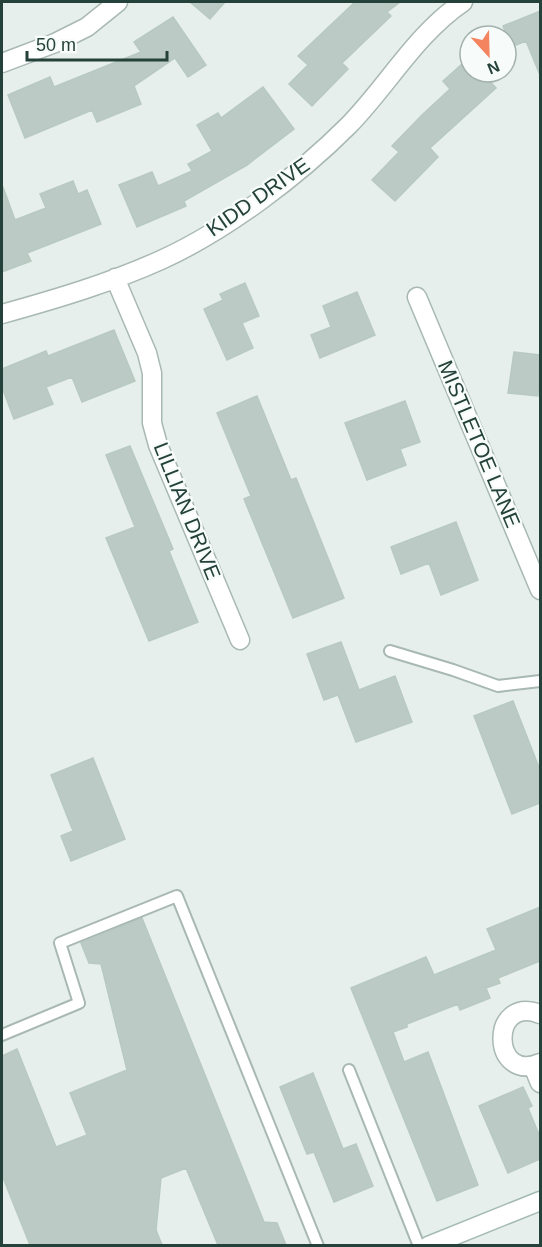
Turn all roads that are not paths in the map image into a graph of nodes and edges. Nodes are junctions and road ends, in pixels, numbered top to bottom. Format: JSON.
{"nodes":[{"id":1,"x":118,"y":2,"type":"edge"},
{"id":2,"x":463,"y":2,"type":"edge"},
{"id":3,"x":2,"y":63,"type":"edge"},
{"id":4,"x":115,"y":278,"type":"junction"},
{"id":5,"x":417,"y":297,"type":"dead end"},
{"id":6,"x":2,"y":314,"type":"edge"},
{"id":7,"x":540,"y":591,"type":"edge"},
{"id":8,"x":240,"y":640,"type":"dead end"},
{"id":9,"x":390,"y":651,"type":"dead end"},
{"id":10,"x":540,"y":681,"type":"edge"},
{"id":11,"x":540,"y":1014,"type":"edge"},
{"id":12,"x":2,"y":1035,"type":"edge"},
{"id":13,"x":537,"y":1065,"type":"edge"},
{"id":14,"x":349,"y":1070,"type":"dead end"},
{"id":15,"x":540,"y":1083,"type":"edge"},
{"id":16,"x":540,"y":1202,"type":"edge"},
{"id":17,"x":318,"y":1245,"type":"edge"},
{"id":18,"x":419,"y":1245,"type":"edge"},
{"id":19,"x":428,"y":1245,"type":"edge"}],
"edges":[{"from":1,"to":3,"type":"street"},
{"from":2,"to":4,"type":"street","name":"KIDD DRIVE"},
{"from":4,"to":6,"type":"street","name":"KIDD DRIVE"},
{"from":4,"to":8,"type":"street","name":"LILLIAN DRIVE"},
{"from":5,"to":7,"type":"street","name":"MISTLETOE LANE"},
{"from":9,"to":10,"type":"lane"},
{"from":11,"to":13,"type":"street"},
{"from":12,"to":17,"type":"lane"},
{"from":13,"to":15,"type":"street"},
{"from":14,"to":18,"type":"lane"},
{"from":16,"to":19,"type":"street"}]}
